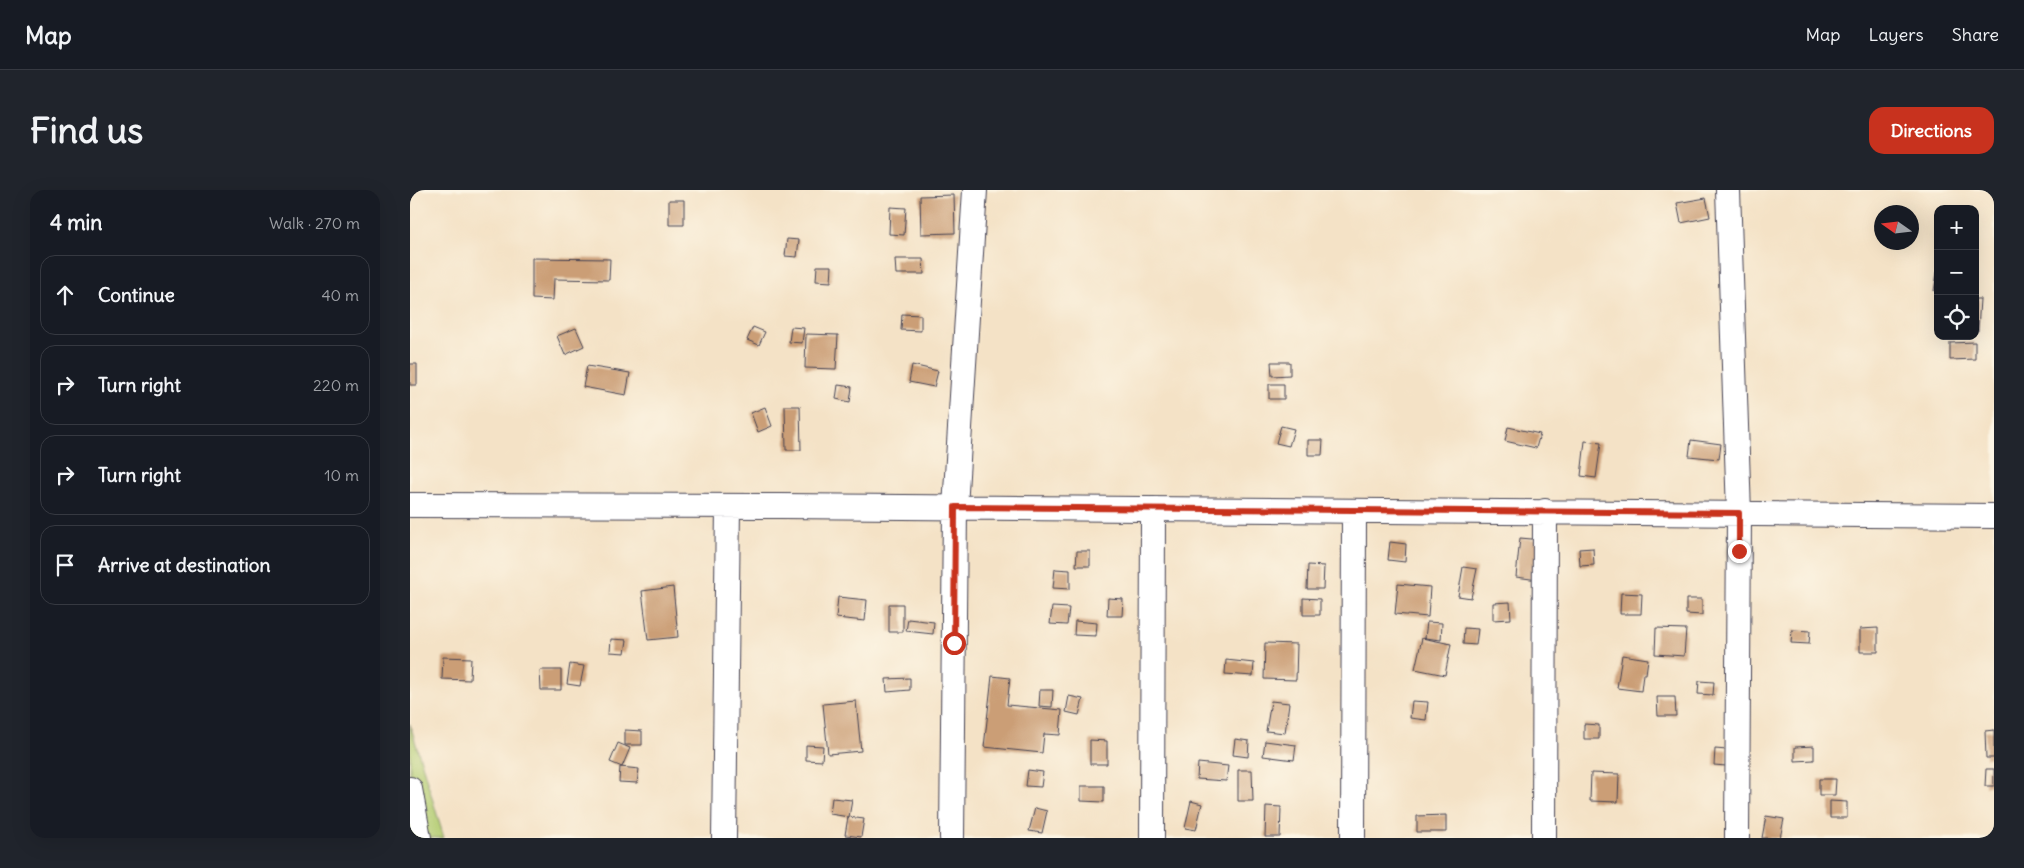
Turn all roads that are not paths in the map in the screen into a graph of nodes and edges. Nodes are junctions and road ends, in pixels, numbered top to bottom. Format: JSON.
{"nodes":[{"id":1,"x":974,"y":190,"type":"edge"},
{"id":2,"x":1728,"y":190,"type":"edge"},
{"id":3,"x":410,"y":505,"type":"edge"},
{"id":4,"x":728,"y":506,"type":"junction"},
{"id":5,"x":955,"y":507,"type":"junction"},
{"id":6,"x":1153,"y":509,"type":"junction"},
{"id":7,"x":1354,"y":511,"type":"junction"},
{"id":8,"x":1545,"y":511,"type":"junction"},
{"id":9,"x":1739,"y":513,"type":"junction"},
{"id":10,"x":1994,"y":516,"type":"edge"},
{"id":11,"x":410,"y":789,"type":"edge"},
{"id":12,"x":419,"y":838,"type":"edge"},
{"id":13,"x":724,"y":838,"type":"edge"},
{"id":14,"x":952,"y":838,"type":"edge"},
{"id":15,"x":1152,"y":838,"type":"edge"},
{"id":16,"x":1353,"y":838,"type":"edge"},
{"id":17,"x":1544,"y":838,"type":"edge"},
{"id":18,"x":1738,"y":838,"type":"edge"}],
"edges":[{"from":1,"to":5,"type":"street"},
{"from":2,"to":9,"type":"street"},
{"from":3,"to":4,"type":"street"},
{"from":4,"to":5,"type":"street"},
{"from":4,"to":13,"type":"street"},
{"from":5,"to":6,"type":"street"},
{"from":5,"to":14,"type":"street"},
{"from":6,"to":7,"type":"street"},
{"from":6,"to":15,"type":"street"},
{"from":7,"to":8,"type":"street"},
{"from":7,"to":16,"type":"street"},
{"from":8,"to":9,"type":"street"},
{"from":8,"to":17,"type":"street"},
{"from":9,"to":10,"type":"street"},
{"from":9,"to":18,"type":"street"},
{"from":11,"to":12,"type":"street"}]}
